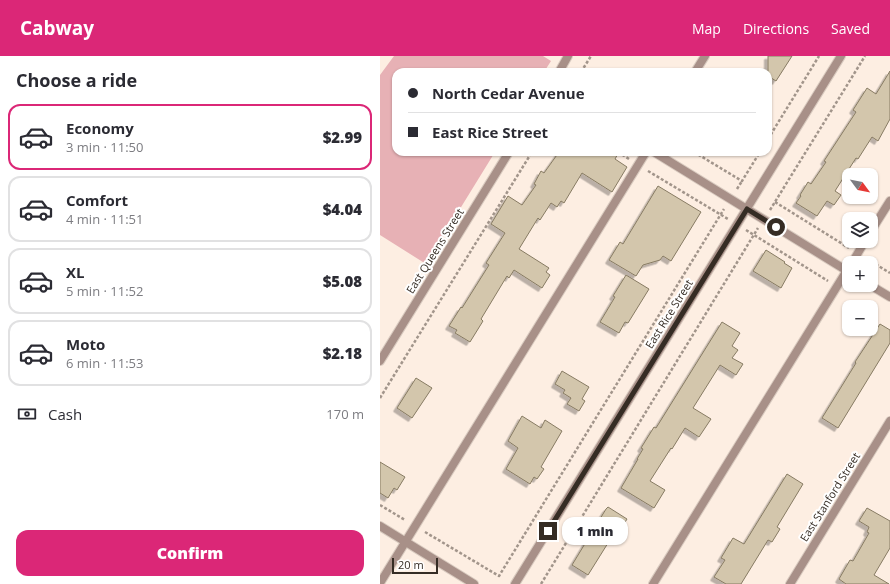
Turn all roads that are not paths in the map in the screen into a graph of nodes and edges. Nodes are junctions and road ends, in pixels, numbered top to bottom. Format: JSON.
{"nodes":[{"id":1,"x":568,"y":56,"type":"edge"},
{"id":2,"x":705,"y":56,"type":"edge"},
{"id":3,"x":841,"y":56,"type":"edge"},
{"id":4,"x":560,"y":68,"type":"edge"},
{"id":5,"x":698,"y":68,"type":"edge"},
{"id":6,"x":507,"y":156,"type":"edge"},
{"id":7,"x":644,"y":156,"type":"edge"},
{"id":8,"x":660,"y":156,"type":"edge"},
{"id":9,"x":890,"y":201,"type":"edge"},
{"id":10,"x":747,"y":209,"type":"junction"},
{"id":11,"x":878,"y":220,"type":"edge"},
{"id":12,"x":842,"y":266,"type":"edge"},
{"id":13,"x":842,"y":280,"type":"edge"},
{"id":14,"x":878,"y":290,"type":"edge"},
{"id":15,"x":890,"y":297,"type":"edge"},
{"id":16,"x":380,"y":361,"type":"edge"},
{"id":17,"x":890,"y":421,"type":"edge"},
{"id":18,"x":380,"y":526,"type":"edge"},
{"id":19,"x":405,"y":542,"type":"junction"},
{"id":20,"x":380,"y":583,"type":"edge"},
{"id":21,"x":474,"y":584,"type":"edge"},
{"id":22,"x":515,"y":584,"type":"edge"},
{"id":23,"x":653,"y":584,"type":"edge"},
{"id":24,"x":790,"y":584,"type":"edge"}],
"edges":[{"from":1,"to":4,"type":"street"},
{"from":2,"to":5,"type":"street"},
{"from":3,"to":10,"type":"street","name":"East Rice Street"},
{"from":6,"to":16,"type":"street","name":"East Queens Street"},
{"from":7,"to":19,"type":"street"},
{"from":8,"to":10,"type":"street"},
{"from":9,"to":11,"type":"street"},
{"from":10,"to":12,"type":"street"},
{"from":10,"to":22,"type":"street","name":"East Rice Street"},
{"from":13,"to":23,"type":"street"},
{"from":14,"to":15,"type":"street"},
{"from":17,"to":24,"type":"street","name":"East Stanford Street"},
{"from":18,"to":19,"type":"street"},
{"from":19,"to":20,"type":"street"},
{"from":19,"to":21,"type":"street"}]}
